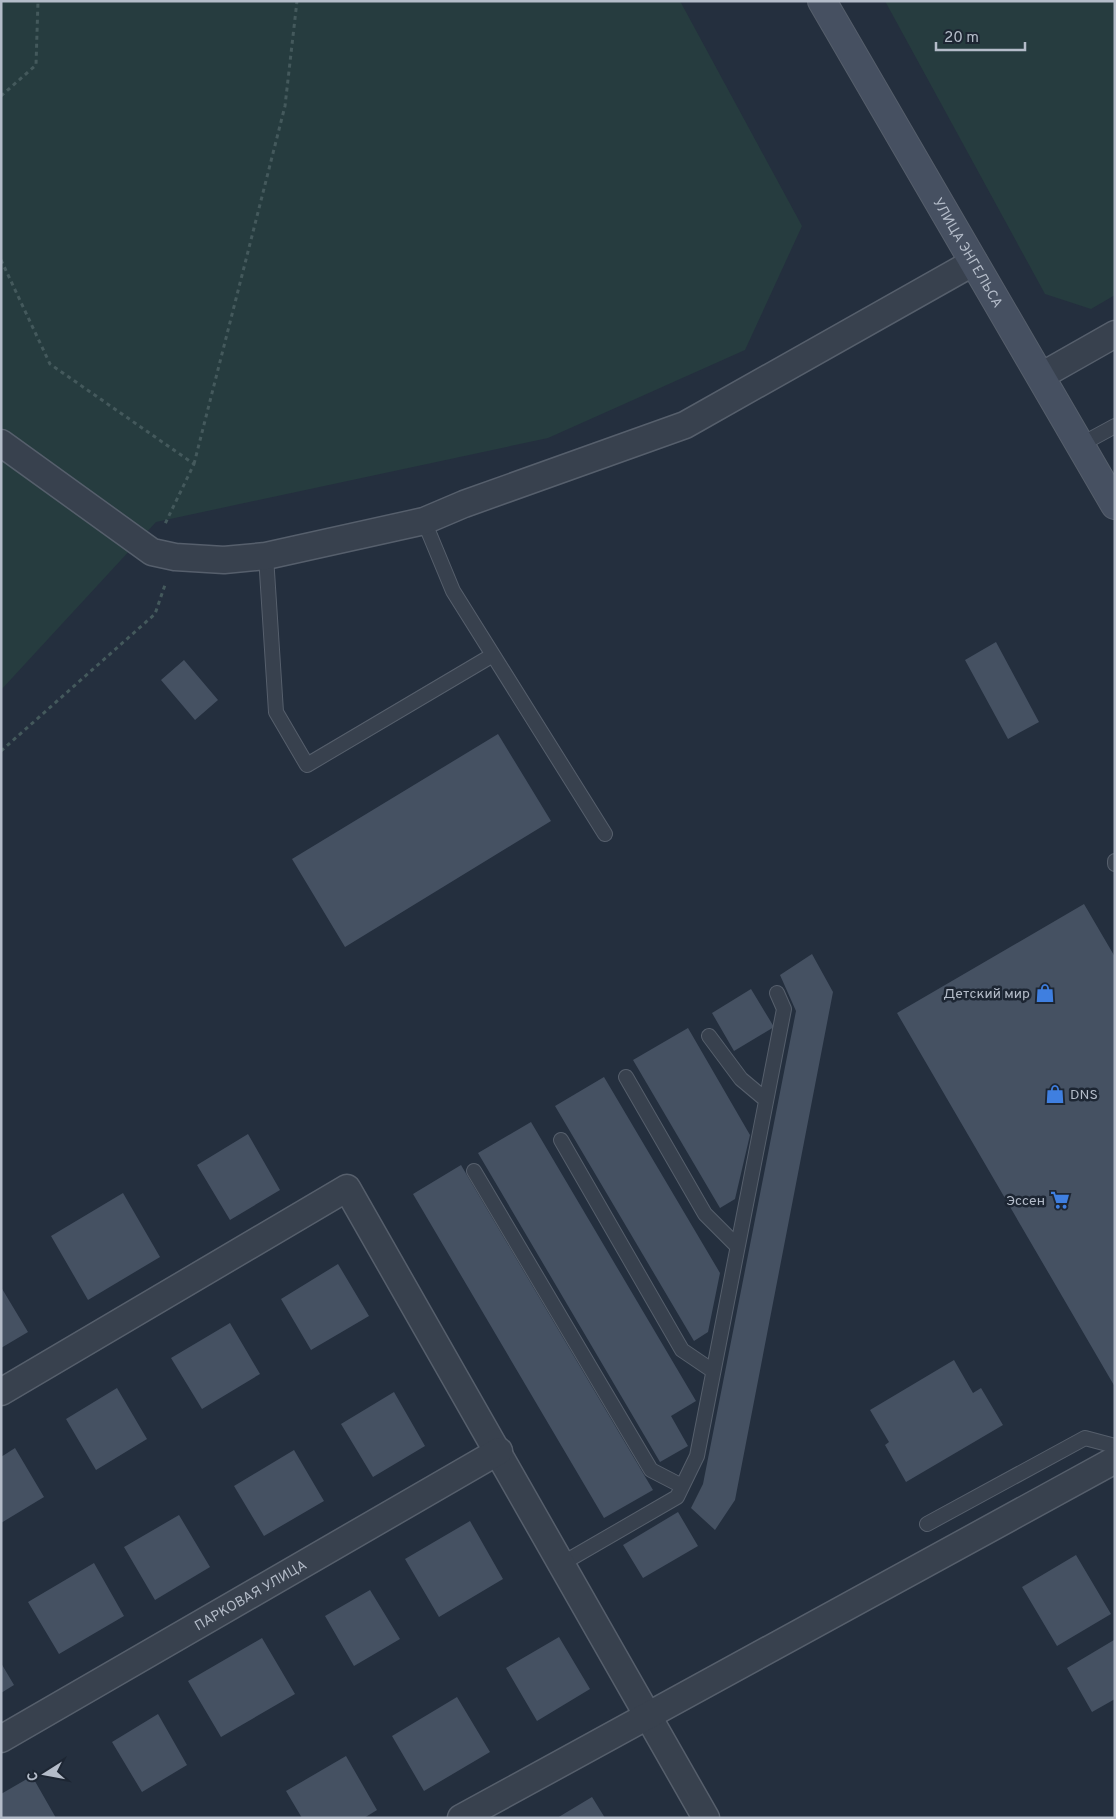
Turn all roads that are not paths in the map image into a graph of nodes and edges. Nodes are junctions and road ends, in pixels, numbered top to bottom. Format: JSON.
{"nodes":[{"id":1,"x":822,"y":1,"type":"edge"},
{"id":2,"x":974,"y":262,"type":"junction"},
{"id":3,"x":1115,"y":334,"type":"edge"},
{"id":4,"x":1041,"y":376,"type":"junction"},
{"id":5,"x":1115,"y":426,"type":"edge"},
{"id":6,"x":1,"y":443,"type":"edge"},
{"id":7,"x":1080,"y":445,"type":"junction"},
{"id":8,"x":1115,"y":505,"type":"edge"},
{"id":9,"x":424,"y":521,"type":"junction"},
{"id":10,"x":266,"y":556,"type":"junction"},
{"id":11,"x":493,"y":655,"type":"junction"},
{"id":12,"x":605,"y":834,"type":"dead end"},
{"id":13,"x":777,"y":993,"type":"dead end"},
{"id":14,"x":709,"y":1036,"type":"dead end"},
{"id":15,"x":626,"y":1077,"type":"dead end"},
{"id":16,"x":766,"y":1100,"type":"junction"},
{"id":17,"x":561,"y":1140,"type":"dead end"},
{"id":18,"x":474,"y":1170,"type":"dead end"},
{"id":19,"x":737,"y":1246,"type":"junction"},
{"id":20,"x":713,"y":1372,"type":"junction"},
{"id":21,"x":1,"y":1392,"type":"edge"},
{"id":22,"x":1115,"y":1446,"type":"edge"},
{"id":23,"x":499,"y":1452,"type":"junction"},
{"id":24,"x":1115,"y":1460,"type":"edge"},
{"id":25,"x":682,"y":1486,"type":"junction"},
{"id":26,"x":927,"y":1524,"type":"dead end"},
{"id":27,"x":563,"y":1563,"type":"junction"},
{"id":28,"x":649,"y":1714,"type":"junction"},
{"id":29,"x":1,"y":1739,"type":"edge"},
{"id":30,"x":461,"y":1818,"type":"edge"},
{"id":31,"x":706,"y":1818,"type":"edge"}],
"edges":[{"from":1,"to":2,"type":"main road","name":"УЛИЦА ЭНГЕЛЬСА"},
{"from":2,"to":4,"type":"main road","name":"УЛИЦА ЭНГЕЛЬСА"},
{"from":2,"to":9,"type":"street"},
{"from":3,"to":4,"type":"street"},
{"from":4,"to":7,"type":"main road","name":"УЛИЦА ЭНГЕЛЬСА"},
{"from":5,"to":7,"type":"lane"},
{"from":6,"to":10,"type":"street"},
{"from":7,"to":8,"type":"main road","name":"УЛИЦА ЭНГЕЛЬСА"},
{"from":9,"to":10,"type":"street"},
{"from":9,"to":11,"type":"lane"},
{"from":10,"to":11,"type":"lane"},
{"from":11,"to":12,"type":"lane"},
{"from":13,"to":16,"type":"lane"},
{"from":14,"to":16,"type":"lane"},
{"from":15,"to":19,"type":"lane"},
{"from":16,"to":19,"type":"lane"},
{"from":17,"to":20,"type":"lane"},
{"from":18,"to":25,"type":"lane"},
{"from":19,"to":20,"type":"lane"},
{"from":20,"to":25,"type":"lane"},
{"from":21,"to":23,"type":"street"},
{"from":22,"to":26,"type":"lane"},
{"from":23,"to":27,"type":"street"},
{"from":23,"to":29,"type":"street","name":"ПАРКОВАЯ УЛИЦА"},
{"from":24,"to":28,"type":"street"},
{"from":25,"to":27,"type":"lane"},
{"from":27,"to":28,"type":"street"},
{"from":28,"to":30,"type":"street"},
{"from":28,"to":31,"type":"street"}]}
